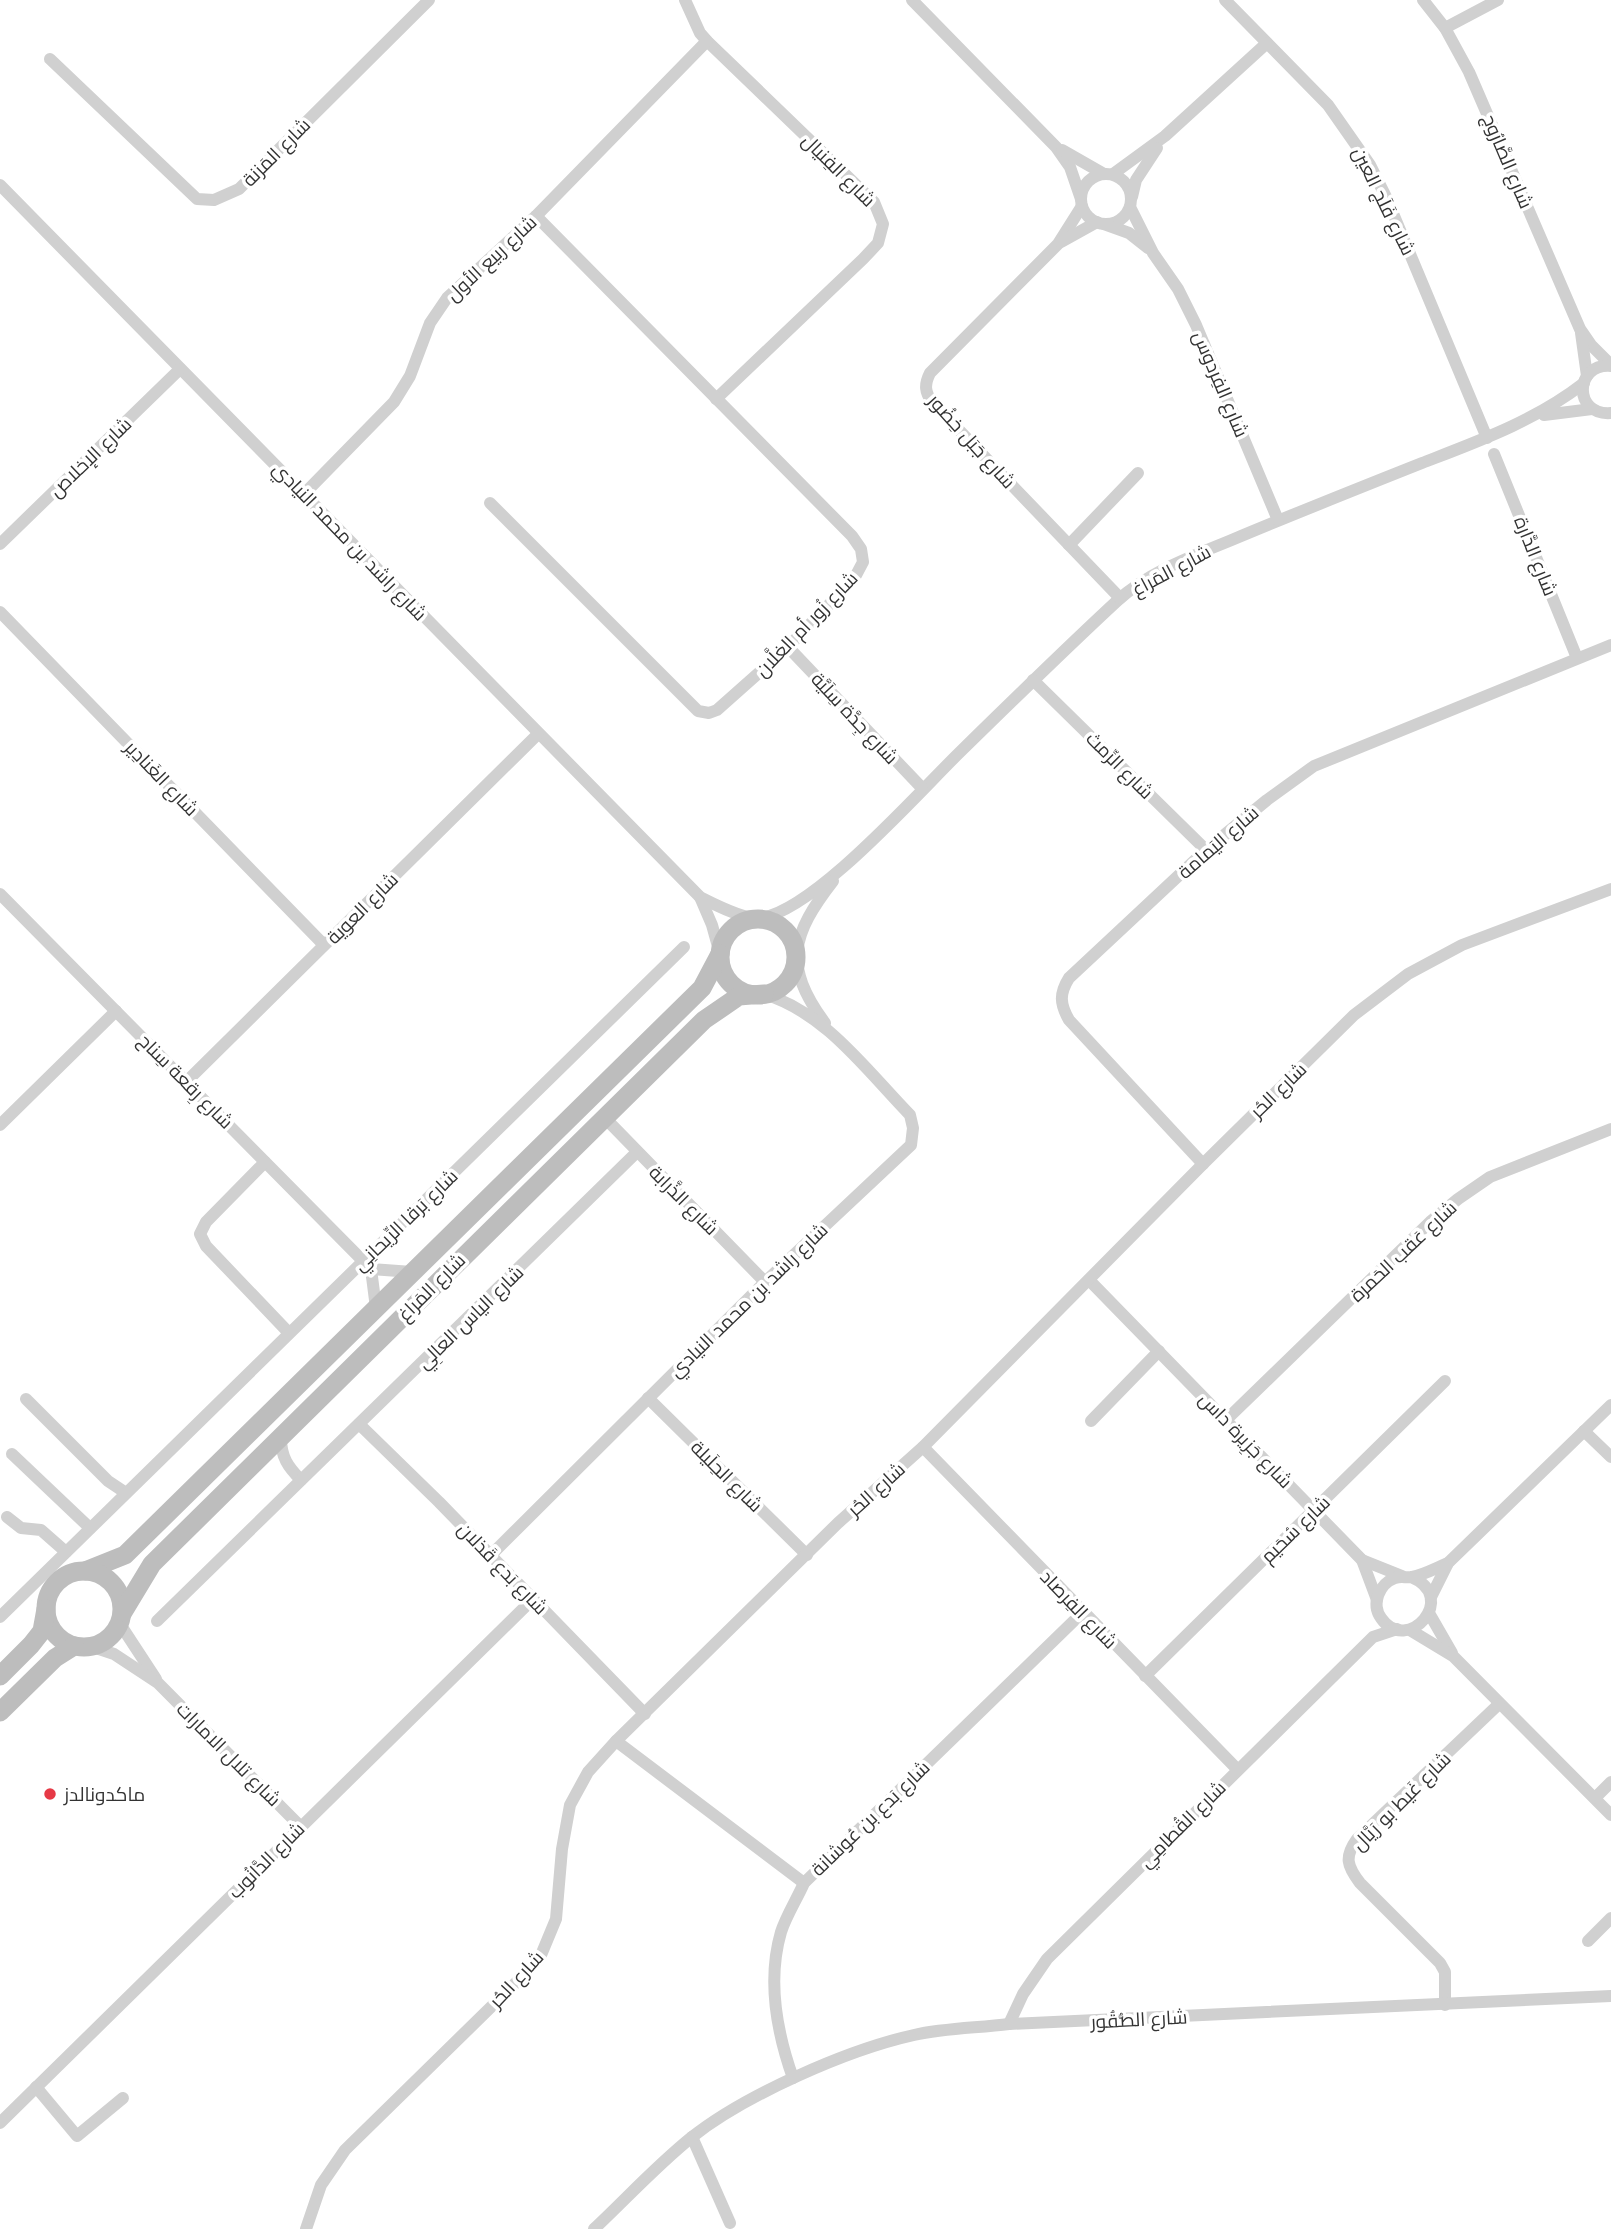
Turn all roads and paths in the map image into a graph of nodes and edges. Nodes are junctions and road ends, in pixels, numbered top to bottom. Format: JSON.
{"nodes":[{"id":1,"x":429,"y":0,"type":"edge"},
{"id":2,"x":685,"y":0,"type":"edge"},
{"id":3,"x":912,"y":0,"type":"edge"},
{"id":4,"x":1225,"y":0,"type":"edge"},
{"id":5,"x":1423,"y":0,"type":"edge"},
{"id":6,"x":1498,"y":0,"type":"edge"},
{"id":7,"x":1445,"y":28,"type":"junction"},
{"id":8,"x":707,"y":41,"type":"junction"},
{"id":9,"x":1267,"y":43,"type":"junction"},
{"id":10,"x":50,"y":59,"type":"dead end"},
{"id":11,"x":1165,"y":136,"type":"junction"},
{"id":12,"x":1056,"y":147,"type":"junction"},
{"id":13,"x":1108,"y":174,"type":"junction"},
{"id":14,"x":0,"y":186,"type":"edge"},
{"id":15,"x":1081,"y":203,"type":"junction"},
{"id":16,"x":1130,"y":203,"type":"junction"},
{"id":17,"x":536,"y":216,"type":"junction"},
{"id":18,"x":1100,"y":223,"type":"junction"},
{"id":19,"x":1058,"y":244,"type":"junction"},
{"id":20,"x":1153,"y":253,"type":"junction"},
{"id":21,"x":1580,"y":329,"type":"junction"},
{"id":22,"x":1611,"y":366,"type":"edge"},
{"id":23,"x":180,"y":369,"type":"junction"},
{"id":24,"x":1585,"y":380,"type":"junction"},
{"id":25,"x":716,"y":399,"type":"junction"},
{"id":26,"x":1601,"y":411,"type":"edge"},
{"id":27,"x":1537,"y":416,"type":"junction"},
{"id":28,"x":1611,"y":424,"type":"edge"},
{"id":29,"x":1487,"y":438,"type":"junction"},
{"id":30,"x":1494,"y":454,"type":"dead end"},
{"id":31,"x":1138,"y":473,"type":"dead end"},
{"id":32,"x":304,"y":494,"type":"junction"},
{"id":33,"x":490,"y":503,"type":"dead end"},
{"id":34,"x":1278,"y":520,"type":"junction"},
{"id":35,"x":0,"y":544,"type":"edge"},
{"id":36,"x":1069,"y":545,"type":"junction"},
{"id":37,"x":1120,"y":598,"type":"junction"},
{"id":38,"x":0,"y":611,"type":"edge"},
{"id":39,"x":1611,"y":645,"type":"edge"},
{"id":40,"x":788,"y":647,"type":"junction"},
{"id":41,"x":1577,"y":658,"type":"junction"},
{"id":42,"x":1034,"y":680,"type":"junction"},
{"id":43,"x":538,"y":734,"type":"junction"},
{"id":44,"x":922,"y":788,"type":"junction"},
{"id":45,"x":1206,"y":850,"type":"junction"},
{"id":46,"x":847,"y":863,"type":"junction"},
{"id":47,"x":1611,"y":889,"type":"edge"},
{"id":48,"x":0,"y":894,"type":"edge"},
{"id":49,"x":700,"y":897,"type":"junction"},
{"id":50,"x":758,"y":919,"type":"junction"},
{"id":51,"x":324,"y":945,"type":"junction"},
{"id":52,"x":684,"y":947,"type":"dead end"},
{"id":53,"x":720,"y":954,"type":"junction"},
{"id":54,"x":796,"y":960,"type":"junction"},
{"id":55,"x":764,"y":994,"type":"junction"},
{"id":56,"x":116,"y":1010,"type":"junction"},
{"id":57,"x":835,"y":1037,"type":"junction"},
{"id":58,"x":186,"y":1082,"type":"junction"},
{"id":59,"x":604,"y":1117,"type":"junction"},
{"id":60,"x":0,"y":1125,"type":"edge"},
{"id":61,"x":1611,"y":1129,"type":"edge"},
{"id":62,"x":637,"y":1152,"type":"junction"},
{"id":63,"x":265,"y":1162,"type":"junction"},
{"id":64,"x":1203,"y":1164,"type":"junction"},
{"id":65,"x":367,"y":1265,"type":"junction"},
{"id":66,"x":412,"y":1272,"type":"junction"},
{"id":67,"x":1089,"y":1280,"type":"junction"},
{"id":68,"x":765,"y":1282,"type":"junction"},
{"id":69,"x":376,"y":1308,"type":"junction"},
{"id":70,"x":289,"y":1333,"type":"junction"},
{"id":71,"x":1159,"y":1351,"type":"junction"},
{"id":72,"x":1445,"y":1381,"type":"dead end"},
{"id":73,"x":648,"y":1398,"type":"junction"},
{"id":74,"x":26,"y":1399,"type":"dead end"},
{"id":75,"x":1611,"y":1405,"type":"edge"},
{"id":76,"x":1226,"y":1420,"type":"junction"},
{"id":77,"x":1091,"y":1421,"type":"dead end"},
{"id":78,"x":359,"y":1424,"type":"junction"},
{"id":79,"x":1584,"y":1431,"type":"junction"},
{"id":80,"x":281,"y":1438,"type":"junction"},
{"id":81,"x":923,"y":1447,"type":"junction"},
{"id":82,"x":12,"y":1454,"type":"dead end"},
{"id":83,"x":1611,"y":1457,"type":"edge"},
{"id":84,"x":254,"y":1464,"type":"junction"},
{"id":85,"x":289,"y":1469,"type":"junction"},
{"id":86,"x":301,"y":1480,"type":"junction"},
{"id":87,"x":126,"y":1493,"type":"junction"},
{"id":88,"x":1314,"y":1511,"type":"junction"},
{"id":89,"x":7,"y":1517,"type":"dead end"},
{"id":90,"x":90,"y":1528,"type":"junction"},
{"id":91,"x":66,"y":1552,"type":"junction"},
{"id":92,"x":491,"y":1555,"type":"junction"},
{"id":93,"x":807,"y":1555,"type":"junction"},
{"id":94,"x":1362,"y":1560,"type":"junction"},
{"id":95,"x":1448,"y":1563,"type":"junction"},
{"id":96,"x":85,"y":1571,"type":"junction"},
{"id":97,"x":1406,"y":1577,"type":"junction"},
{"id":98,"x":1431,"y":1597,"type":"junction"},
{"id":99,"x":533,"y":1599,"type":"junction"},
{"id":100,"x":1378,"y":1606,"type":"junction"},
{"id":101,"x":46,"y":1608,"type":"junction"},
{"id":102,"x":1083,"y":1612,"type":"junction"},
{"id":103,"x":1429,"y":1613,"type":"junction"},
{"id":104,"x":0,"y":1616,"type":"edge"},
{"id":105,"x":121,"y":1618,"type":"junction"},
{"id":106,"x":157,"y":1621,"type":"dead end"},
{"id":107,"x":1403,"y":1630,"type":"junction"},
{"id":108,"x":1373,"y":1637,"type":"junction"},
{"id":109,"x":82,"y":1646,"type":"junction"},
{"id":110,"x":1453,"y":1657,"type":"junction"},
{"id":111,"x":0,"y":1676,"type":"edge"},
{"id":112,"x":1145,"y":1676,"type":"junction"},
{"id":113,"x":158,"y":1683,"type":"junction"},
{"id":114,"x":1499,"y":1704,"type":"junction"},
{"id":115,"x":0,"y":1712,"type":"edge"},
{"id":116,"x":645,"y":1714,"type":"junction"},
{"id":117,"x":617,"y":1741,"type":"junction"},
{"id":118,"x":1237,"y":1769,"type":"junction"},
{"id":119,"x":1611,"y":1782,"type":"edge"},
{"id":120,"x":1595,"y":1798,"type":"junction"},
{"id":121,"x":1611,"y":1815,"type":"edge"},
{"id":122,"x":300,"y":1825,"type":"junction"},
{"id":123,"x":804,"y":1883,"type":"junction"},
{"id":124,"x":1611,"y":1918,"type":"edge"},
{"id":125,"x":1588,"y":1941,"type":"dead end"},
{"id":126,"x":1611,"y":1996,"type":"edge"},
{"id":127,"x":1445,"y":2005,"type":"junction"},
{"id":128,"x":1009,"y":2024,"type":"junction"},
{"id":129,"x":793,"y":2078,"type":"junction"},
{"id":130,"x":36,"y":2087,"type":"junction"},
{"id":131,"x":123,"y":2098,"type":"dead end"},
{"id":132,"x":0,"y":2123,"type":"edge"},
{"id":133,"x":692,"y":2137,"type":"junction"},
{"id":134,"x":730,"y":2222,"type":"dead end"},
{"id":135,"x":306,"y":2229,"type":"edge"},
{"id":136,"x":594,"y":2229,"type":"edge"}],
"edges":[{"from":1,"to":10,"type":"street","name":"شارع المَزنة"},
{"from":2,"to":8,"type":"street","name":"شارع الفِنيال"},
{"from":3,"to":12,"type":"street"},
{"from":4,"to":9,"type":"street","name":"شارع فَلَج العين"},
{"from":5,"to":7,"type":"street","name":"شارع الصَّارُوج"},
{"from":6,"to":7,"type":"street"},
{"from":7,"to":21,"type":"street","name":"شارع الصَّارُوج"},
{"from":8,"to":17,"type":"street","name":"شارع ربيع الأول"},
{"from":8,"to":25,"type":"street","name":"شارع الفِنيال"},
{"from":9,"to":11,"type":"street"},
{"from":9,"to":29,"type":"street","name":"شارع فَلَج العين"},
{"from":11,"to":13,"type":"street"},
{"from":11,"to":16,"type":"street"},
{"from":12,"to":13,"type":"street"},
{"from":12,"to":15,"type":"street"},
{"from":13,"to":15,"type":"street"},
{"from":13,"to":16,"type":"street"},
{"from":14,"to":23,"type":"street","name":"شارع راشد بن محمد النيادي"},
{"from":15,"to":18,"type":"street"},
{"from":15,"to":19,"type":"street","name":"شارع جَبَل خِضُور"},
{"from":16,"to":18,"type":"street"},
{"from":16,"to":20,"type":"street","name":"شارع الفِردوس"},
{"from":17,"to":25,"type":"street","name":"شارع زُور أم الغلَّان"},
{"from":17,"to":32,"type":"street","name":"شارع ربيع الأول"},
{"from":18,"to":19,"type":"street","name":"شارع جَبَل خِضُور"},
{"from":18,"to":20,"type":"street","name":"شارع الفِردوس"},
{"from":19,"to":36,"type":"street","name":"شارع جَبَل خِضُور"},
{"from":20,"to":34,"type":"street","name":"شارع الفِردوس"},
{"from":21,"to":22,"type":"street","name":"شارع الصَّارُوج"},
{"from":21,"to":24,"type":"street","name":"شارع الصَّارُوج"},
{"from":22,"to":24,"type":"street","name":"شارع المَراغ"},
{"from":23,"to":32,"type":"street","name":"شارع راشد بن محمد النيادي"},
{"from":23,"to":35,"type":"street","name":"شارع الإخلاص"},
{"from":24,"to":26,"type":"street","name":"شارع الصَّارُوج"},
{"from":24,"to":27,"type":"street","name":"شارع المَراغ"},
{"from":25,"to":40,"type":"street","name":"شارع زُور أم الغلَّان"},
{"from":26,"to":27,"type":"street","name":"شارع المَراغ"},
{"from":26,"to":28,"type":"street"},
{"from":27,"to":29,"type":"street","name":"شارع المَراغ"},
{"from":29,"to":34,"type":"street","name":"شارع المَراغ"},
{"from":30,"to":41,"type":"street","name":"شارع الدَّارة"},
{"from":31,"to":36,"type":"street"},
{"from":32,"to":43,"type":"street","name":"شارع راشد بن محمد النيادي"},
{"from":33,"to":40,"type":"street","name":"شارع زُور أم الغلَّان"},
{"from":34,"to":37,"type":"street","name":"شارع المَراغ"},
{"from":36,"to":37,"type":"street","name":"شارع جَبَل خِضُور"},
{"from":37,"to":42,"type":"street","name":"شارع المَراغ"},
{"from":38,"to":51,"type":"street","name":"شارع الغَنادِير"},
{"from":39,"to":41,"type":"street","name":"شارع اليَمامة"},
{"from":40,"to":44,"type":"street","name":"شارع جِدَّة سِلَيَّة"},
{"from":41,"to":45,"type":"street","name":"شارع اليَمامة"},
{"from":42,"to":44,"type":"street","name":"شارع المَراغ"},
{"from":42,"to":45,"type":"street","name":"شارع الرِّمث"},
{"from":43,"to":49,"type":"street","name":"شارع راشد بن محمد النيادي"},
{"from":43,"to":51,"type":"street","name":"شارع العوية"},
{"from":44,"to":46,"type":"street","name":"شارع المَراغ"},
{"from":45,"to":64,"type":"street","name":"شارع اليَمامة"},
{"from":46,"to":50,"type":"street","name":"شارع المَراغ"},
{"from":46,"to":54,"type":"street","name":"شارع المَراغ"},
{"from":47,"to":64,"type":"street","name":"شارع الحُر"},
{"from":48,"to":56,"type":"street","name":"شارع رِقعة سِناح"},
{"from":49,"to":50,"type":"street","name":"شارع راشد بن محمد النيادي"},
{"from":49,"to":53,"type":"street","name":"شارع راشد بن محمد النيادي"},
{"from":50,"to":53,"type":"street"},
{"from":50,"to":54,"type":"street"},
{"from":51,"to":58,"type":"street","name":"شارع العوية"},
{"from":52,"to":65,"type":"street","name":"شارع بَرقا الرِّيحانِي"},
{"from":53,"to":55,"type":"street"},
{"from":53,"to":66,"type":"street","name":"شارع المَراغ"},
{"from":54,"to":55,"type":"street"},
{"from":54,"to":57,"type":"street","name":"شارع راشد بن محمد النيادي"},
{"from":55,"to":57,"type":"street","name":"شارع راشد بن محمد النيادي"},
{"from":55,"to":59,"type":"street","name":"شارع المَراغ"},
{"from":56,"to":58,"type":"street","name":"شارع رِقعة سِناح"},
{"from":56,"to":60,"type":"street"},
{"from":57,"to":68,"type":"street","name":"شارع راشد بن محمد النيادي"},
{"from":58,"to":63,"type":"street","name":"شارع رِقعة سِناح"},
{"from":59,"to":62,"type":"street","name":"شارع الذَّرابة"},
{"from":59,"to":80,"type":"street","name":"شارع المَراغ"},
{"from":61,"to":76,"type":"street","name":"شارع عَقب الحَمرة"},
{"from":62,"to":68,"type":"street","name":"شارع الذَّرابة"},
{"from":62,"to":78,"type":"street","name":"شارع الياس العالِي"},
{"from":63,"to":65,"type":"street","name":"شارع رِقعة سِناح"},
{"from":63,"to":70,"type":"street"},
{"from":64,"to":67,"type":"street","name":"شارع الحُر"},
{"from":65,"to":66,"type":"street"},
{"from":65,"to":69,"type":"street"},
{"from":65,"to":70,"type":"street","name":"شارع بَرقا الرِّيحانِي"},
{"from":66,"to":69,"type":"street","name":"شارع المَراغ"},
{"from":67,"to":71,"type":"street","name":"شارع جَزِيرة داس"},
{"from":67,"to":81,"type":"street","name":"شارع الحُر"},
{"from":68,"to":73,"type":"street","name":"شارع راشد بن محمد النيادي"},
{"from":69,"to":96,"type":"street","name":"شارع المَراغ"},
{"from":70,"to":87,"type":"street","name":"شارع بَرقا الرِّيحانِي"},
{"from":71,"to":76,"type":"street","name":"شارع جَزِيرة داس"},
{"from":71,"to":77,"type":"street"},
{"from":72,"to":88,"type":"street","name":"شارع سُحَيم"},
{"from":73,"to":92,"type":"street","name":"شارع راشد بن محمد النيادي"},
{"from":73,"to":93,"type":"street","name":"شارع الحِلَيلة"},
{"from":74,"to":87,"type":"street"},
{"from":75,"to":79,"type":"street"},
{"from":76,"to":88,"type":"street","name":"شارع جَزِيرة داس"},
{"from":78,"to":86,"type":"street","name":"شارع الياس العالِي"},
{"from":78,"to":92,"type":"street","name":"شارع بَدع قَذلان"},
{"from":79,"to":83,"type":"street"},
{"from":79,"to":95,"type":"street"},
{"from":80,"to":84,"type":"street","name":"شارع المَراغ"},
{"from":80,"to":85,"type":"street"},
{"from":81,"to":93,"type":"street","name":"شارع الحُر"},
{"from":81,"to":102,"type":"street","name":"شارع الفِرصاد"},
{"from":82,"to":90,"type":"street"},
{"from":84,"to":85,"type":"street"},
{"from":84,"to":105,"type":"street","name":"شارع المَراغ"},
{"from":85,"to":86,"type":"street"},
{"from":86,"to":106,"type":"street","name":"شارع الياس العالِي"},
{"from":87,"to":90,"type":"street","name":"شارع بَرقا الرِّيحانِي"},
{"from":88,"to":94,"type":"street","name":"شارع جَزِيرة داس"},
{"from":88,"to":112,"type":"street","name":"شارع سُحَيم"},
{"from":89,"to":91,"type":"street"},
{"from":90,"to":91,"type":"street","name":"شارع بَرقا الرِّيحانِي"},
{"from":91,"to":104,"type":"street","name":"شارع بَرقا الرِّيحانِي"},
{"from":92,"to":99,"type":"street","name":"شارع بَدع قَذلان"},
{"from":93,"to":116,"type":"street","name":"شارع الحُر"},
{"from":94,"to":97,"type":"street","name":"شارع جَزِيرة داس"},
{"from":94,"to":100,"type":"street","name":"شارع جَزِيرة داس"},
{"from":95,"to":97,"type":"street"},
{"from":95,"to":98,"type":"street"},
{"from":96,"to":101,"type":"street"},
{"from":96,"to":105,"type":"street"},
{"from":97,"to":98,"type":"street"},
{"from":97,"to":100,"type":"street"},
{"from":98,"to":103,"type":"street"},
{"from":99,"to":116,"type":"street","name":"شارع بَدع قَذلان"},
{"from":99,"to":122,"type":"street","name":"شارع الدَّانُوب"},
{"from":100,"to":107,"type":"street"},
{"from":100,"to":108,"type":"street"},
{"from":101,"to":109,"type":"street"},
{"from":101,"to":111,"type":"street"},
{"from":102,"to":112,"type":"street","name":"شارع الفِرصاد"},
{"from":102,"to":123,"type":"street","name":"شارع بَدع بن عُوشانة"},
{"from":103,"to":107,"type":"street"},
{"from":103,"to":110,"type":"street"},
{"from":105,"to":109,"type":"street"},
{"from":105,"to":113,"type":"street","name":"شارع تلال الامارات"},
{"from":107,"to":108,"type":"street","name":"شارع القُطامِي"},
{"from":107,"to":110,"type":"street"},
{"from":108,"to":118,"type":"street","name":"شارع القُطامِي"},
{"from":109,"to":113,"type":"street","name":"شارع تلال الامارات"},
{"from":109,"to":115,"type":"street"},
{"from":110,"to":114,"type":"street"},
{"from":112,"to":118,"type":"street","name":"شارع الفِرصاد"},
{"from":113,"to":122,"type":"street","name":"شارع تلال الامارات"},
{"from":114,"to":120,"type":"street"},
{"from":114,"to":127,"type":"street","name":"شارع غَيط بو رَيَّال"},
{"from":116,"to":117,"type":"street","name":"شارع الحُر"},
{"from":117,"to":123,"type":"street"},
{"from":117,"to":135,"type":"street","name":"شارع الحُر"},
{"from":118,"to":128,"type":"street","name":"شارع القُطامِي"},
{"from":119,"to":120,"type":"street"},
{"from":120,"to":121,"type":"street"},
{"from":122,"to":130,"type":"street","name":"شارع الدَّانُوب"},
{"from":123,"to":129,"type":"street","name":"شارع بَدع بن عُوشانة"},
{"from":124,"to":125,"type":"street"},
{"from":126,"to":127,"type":"street","name":"شارع الصُّقُور"},
{"from":127,"to":128,"type":"street","name":"شارع الصُّقُور"},
{"from":128,"to":129,"type":"street","name":"شارع الصُّقُور"},
{"from":129,"to":133,"type":"street","name":"شارع الصُّقُور"},
{"from":130,"to":131,"type":"street"},
{"from":130,"to":132,"type":"street","name":"شارع الدَّانُوب"},
{"from":133,"to":134,"type":"street"},
{"from":133,"to":136,"type":"street","name":"شارع الصُّقُور"}]}
